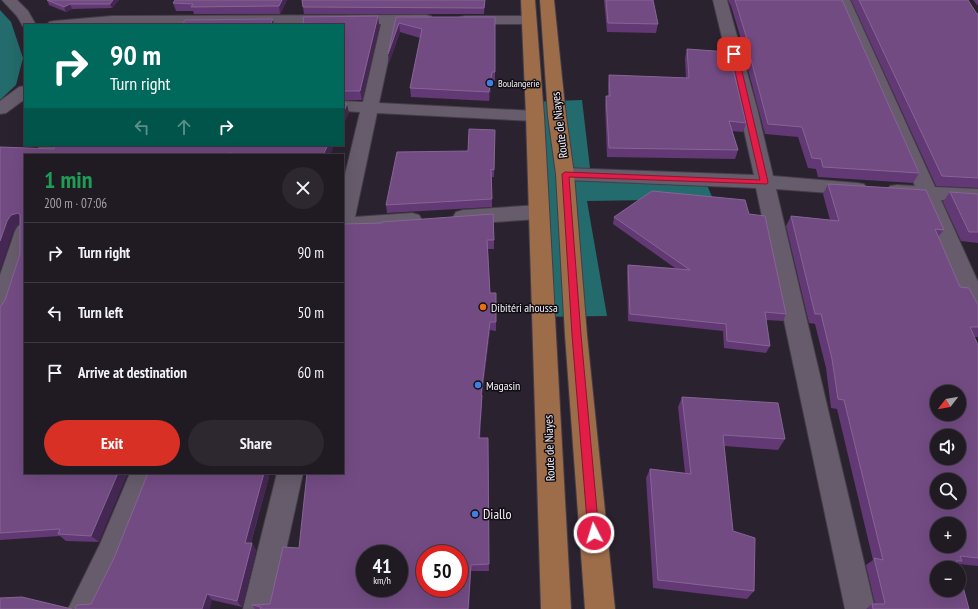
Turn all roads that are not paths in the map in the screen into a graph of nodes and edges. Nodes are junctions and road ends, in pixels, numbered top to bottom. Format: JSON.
{"nodes":[{"id":1,"x":8,"y":0,"type":"edge"},
{"id":2,"x":547,"y":0,"type":"edge"},
{"id":3,"x":720,"y":0,"type":"edge"},
{"id":4,"x":843,"y":0,"type":"edge"},
{"id":5,"x":529,"y":10,"type":"edge"},
{"id":6,"x":390,"y":19,"type":"junction"},
{"id":7,"x":436,"y":19,"type":"edge"},
{"id":8,"x":452,"y":19,"type":"edge"},
{"id":9,"x":28,"y":24,"type":"edge"},
{"id":10,"x":62,"y":24,"type":"edge"},
{"id":11,"x":24,"y":92,"type":"edge"},
{"id":12,"x":344,"y":106,"type":"edge"},
{"id":13,"x":0,"y":109,"type":"edge"},
{"id":14,"x":370,"y":109,"type":"junction"},
{"id":15,"x":535,"y":116,"type":"junction"},
{"id":16,"x":565,"y":174,"type":"junction"},
{"id":17,"x":764,"y":182,"type":"junction"},
{"id":18,"x":928,"y":194,"type":"junction"},
{"id":19,"x":978,"y":196,"type":"edge"},
{"id":20,"x":539,"y":212,"type":"junction"},
{"id":21,"x":344,"y":221,"type":"edge"},
{"id":22,"x":344,"y":225,"type":"edge"},
{"id":23,"x":24,"y":236,"type":"edge"},
{"id":24,"x":21,"y":251,"type":"edge"},
{"id":25,"x":978,"y":306,"type":"edge"},
{"id":26,"x":0,"y":308,"type":"edge"},
{"id":27,"x":143,"y":474,"type":"edge"},
{"id":28,"x":290,"y":474,"type":"edge"},
{"id":29,"x":83,"y":609,"type":"edge"},
{"id":30,"x":258,"y":609,"type":"edge"},
{"id":31,"x":556,"y":609,"type":"edge"},
{"id":32,"x":600,"y":609,"type":"edge"},
{"id":33,"x":860,"y":609,"type":"edge"}],
"edges":[{"from":1,"to":9,"type":"street"},
{"from":2,"to":16,"type":"main road","name":"Route de Niayes"},
{"from":3,"to":17,"type":"street"},
{"from":4,"to":18,"type":"street"},
{"from":5,"to":8,"type":"street"},
{"from":5,"to":15,"type":"main road","name":"Route de Niayes"},
{"from":6,"to":7,"type":"street"},
{"from":6,"to":10,"type":"street"},
{"from":6,"to":14,"type":"street"},
{"from":11,"to":13,"type":"street"},
{"from":12,"to":14,"type":"street"},
{"from":14,"to":15,"type":"street"},
{"from":14,"to":21,"type":"street"},
{"from":15,"to":20,"type":"main road","name":"Route de Niayes"},
{"from":16,"to":17,"type":"street"},
{"from":16,"to":32,"type":"main road","name":"Route de Niayes"},
{"from":17,"to":18,"type":"street"},
{"from":17,"to":33,"type":"street"},
{"from":18,"to":19,"type":"street"},
{"from":18,"to":25,"type":"street"},
{"from":20,"to":22,"type":"street"},
{"from":20,"to":31,"type":"main road","name":"Route de Niayes"},
{"from":23,"to":24,"type":"street"},
{"from":24,"to":26,"type":"street"},
{"from":27,"to":29,"type":"street"},
{"from":28,"to":30,"type":"street"}]}
